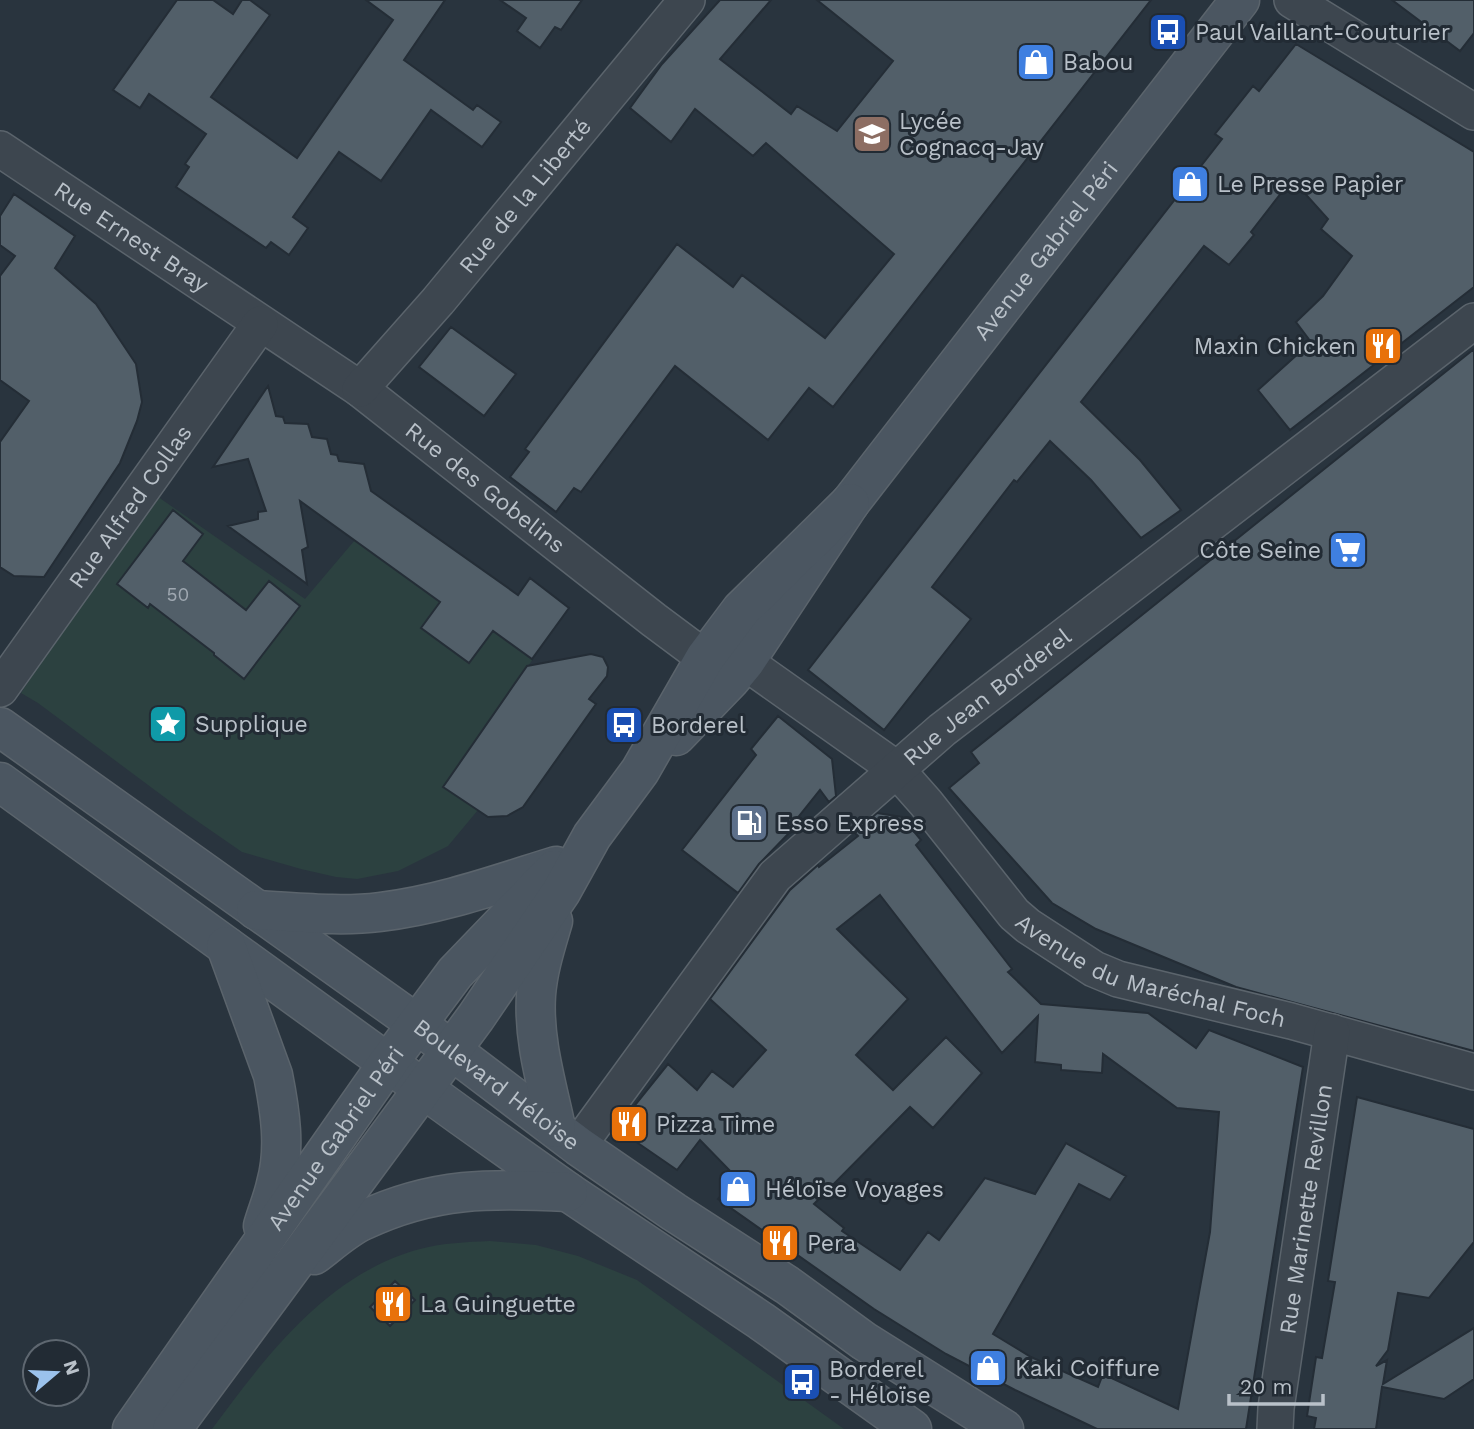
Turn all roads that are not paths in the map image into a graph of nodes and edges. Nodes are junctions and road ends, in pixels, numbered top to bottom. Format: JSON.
{"nodes":[{"id":1,"x":687,"y":0,"type":"edge"},
{"id":2,"x":1240,"y":0,"type":"edge"},
{"id":3,"x":1292,"y":0,"type":"edge"},
{"id":4,"x":1474,"y":112,"type":"edge"},
{"id":5,"x":0,"y":149,"type":"edge"},
{"id":6,"x":1474,"y":321,"type":"edge"},
{"id":7,"x":260,"y":324,"type":"junction"},
{"id":8,"x":360,"y":389,"type":"junction"},
{"id":9,"x":850,"y":503,"type":"junction"},
{"id":10,"x":705,"y":658,"type":"junction"},
{"id":11,"x":745,"y":662,"type":"junction"},
{"id":12,"x":0,"y":689,"type":"edge"},
{"id":13,"x":0,"y":727,"type":"edge"},
{"id":14,"x":895,"y":768,"type":"junction"},
{"id":15,"x":639,"y":771,"type":"junction"},
{"id":16,"x":0,"y":782,"type":"edge"},
{"id":17,"x":559,"y":879,"type":"junction"},
{"id":18,"x":256,"y":910,"type":"junction"},
{"id":19,"x":226,"y":946,"type":"junction"},
{"id":20,"x":417,"y":1024,"type":"junction"},
{"id":21,"x":1332,"y":1032,"type":"junction"},
{"id":22,"x":452,"y":1050,"type":"junction"},
{"id":23,"x":388,"y":1063,"type":"junction"},
{"id":24,"x":1474,"y":1072,"type":"edge"},
{"id":25,"x":424,"y":1090,"type":"junction"},
{"id":26,"x":567,"y":1137,"type":"junction"},
{"id":27,"x":568,"y":1192,"type":"junction"},
{"id":28,"x":268,"y":1270,"type":"junction"},
{"id":29,"x":132,"y":1429,"type":"edge"},
{"id":30,"x":172,"y":1429,"type":"edge"},
{"id":31,"x":912,"y":1429,"type":"edge"},
{"id":32,"x":1004,"y":1429,"type":"edge"},
{"id":33,"x":1275,"y":1429,"type":"edge"}],
"edges":[{"from":1,"to":8,"type":"street","name":"Rue de la Liberté"},
{"from":2,"to":9,"type":"main road","name":"Avenue Gabriel Péri"},
{"from":3,"to":4,"type":"street"},
{"from":5,"to":7,"type":"street","name":"Rue Ernest Bray"},
{"from":6,"to":14,"type":"street","name":"Rue Jean Borderel"},
{"from":7,"to":8,"type":"street","name":"Rue des Gobelins"},
{"from":7,"to":12,"type":"street","name":"Rue Alfred Collas"},
{"from":8,"to":10,"type":"street","name":"Rue des Gobelins"},
{"from":9,"to":10,"type":"main road","name":"Avenue Gabriel Péri"},
{"from":9,"to":11,"type":"main road","name":"Avenue Gabriel Péri"},
{"from":10,"to":15,"type":"main road","name":"Avenue Gabriel Péri"},
{"from":11,"to":14,"type":"street"},
{"from":11,"to":15,"type":"main road","name":"Avenue Gabriel Péri"},
{"from":13,"to":18,"type":"main road","name":"Boulevard Héloïse"},
{"from":14,"to":21,"type":"street","name":"Avenue du Maréchal Foch"},
{"from":14,"to":26,"type":"street","name":"Rue Jean Borderel"},
{"from":15,"to":17,"type":"main road","name":"Avenue Gabriel Péri"},
{"from":16,"to":19,"type":"main road","name":"Boulevard Héloïse"},
{"from":17,"to":18,"type":"main road"},
{"from":17,"to":20,"type":"main road","name":"Avenue Gabriel Péri"},
{"from":17,"to":22,"type":"main road","name":"Avenue Gabriel Péri"},
{"from":17,"to":26,"type":"main road"},
{"from":18,"to":20,"type":"main road","name":"Boulevard Héloïse"},
{"from":19,"to":23,"type":"main road","name":"Boulevard Héloïse"},
{"from":19,"to":28,"type":"main road"},
{"from":20,"to":22,"type":"main road","name":"Boulevard Héloïse"},
{"from":20,"to":23,"type":"main road","name":"Avenue Gabriel Péri"},
{"from":21,"to":24,"type":"street","name":"Avenue du Maréchal Foch"},
{"from":21,"to":33,"type":"street","name":"Rue Marinette Revillon"},
{"from":22,"to":25,"type":"main road","name":"Avenue Gabriel Péri"},
{"from":22,"to":26,"type":"main road","name":"Boulevard Héloïse"},
{"from":23,"to":25,"type":"main road","name":"Boulevard Héloïse"},
{"from":23,"to":28,"type":"main road","name":"Avenue Gabriel Péri"},
{"from":25,"to":27,"type":"main road","name":"Boulevard Héloïse"},
{"from":25,"to":28,"type":"main road","name":"Avenue Gabriel Péri"},
{"from":26,"to":32,"type":"main road","name":"Boulevard Héloïse"},
{"from":27,"to":28,"type":"main road"},
{"from":27,"to":31,"type":"main road","name":"Boulevard Héloïse"},
{"from":28,"to":29,"type":"main road","name":"Avenue Gabriel Péri"},
{"from":28,"to":30,"type":"main road","name":"Avenue Gabriel Péri"}]}
